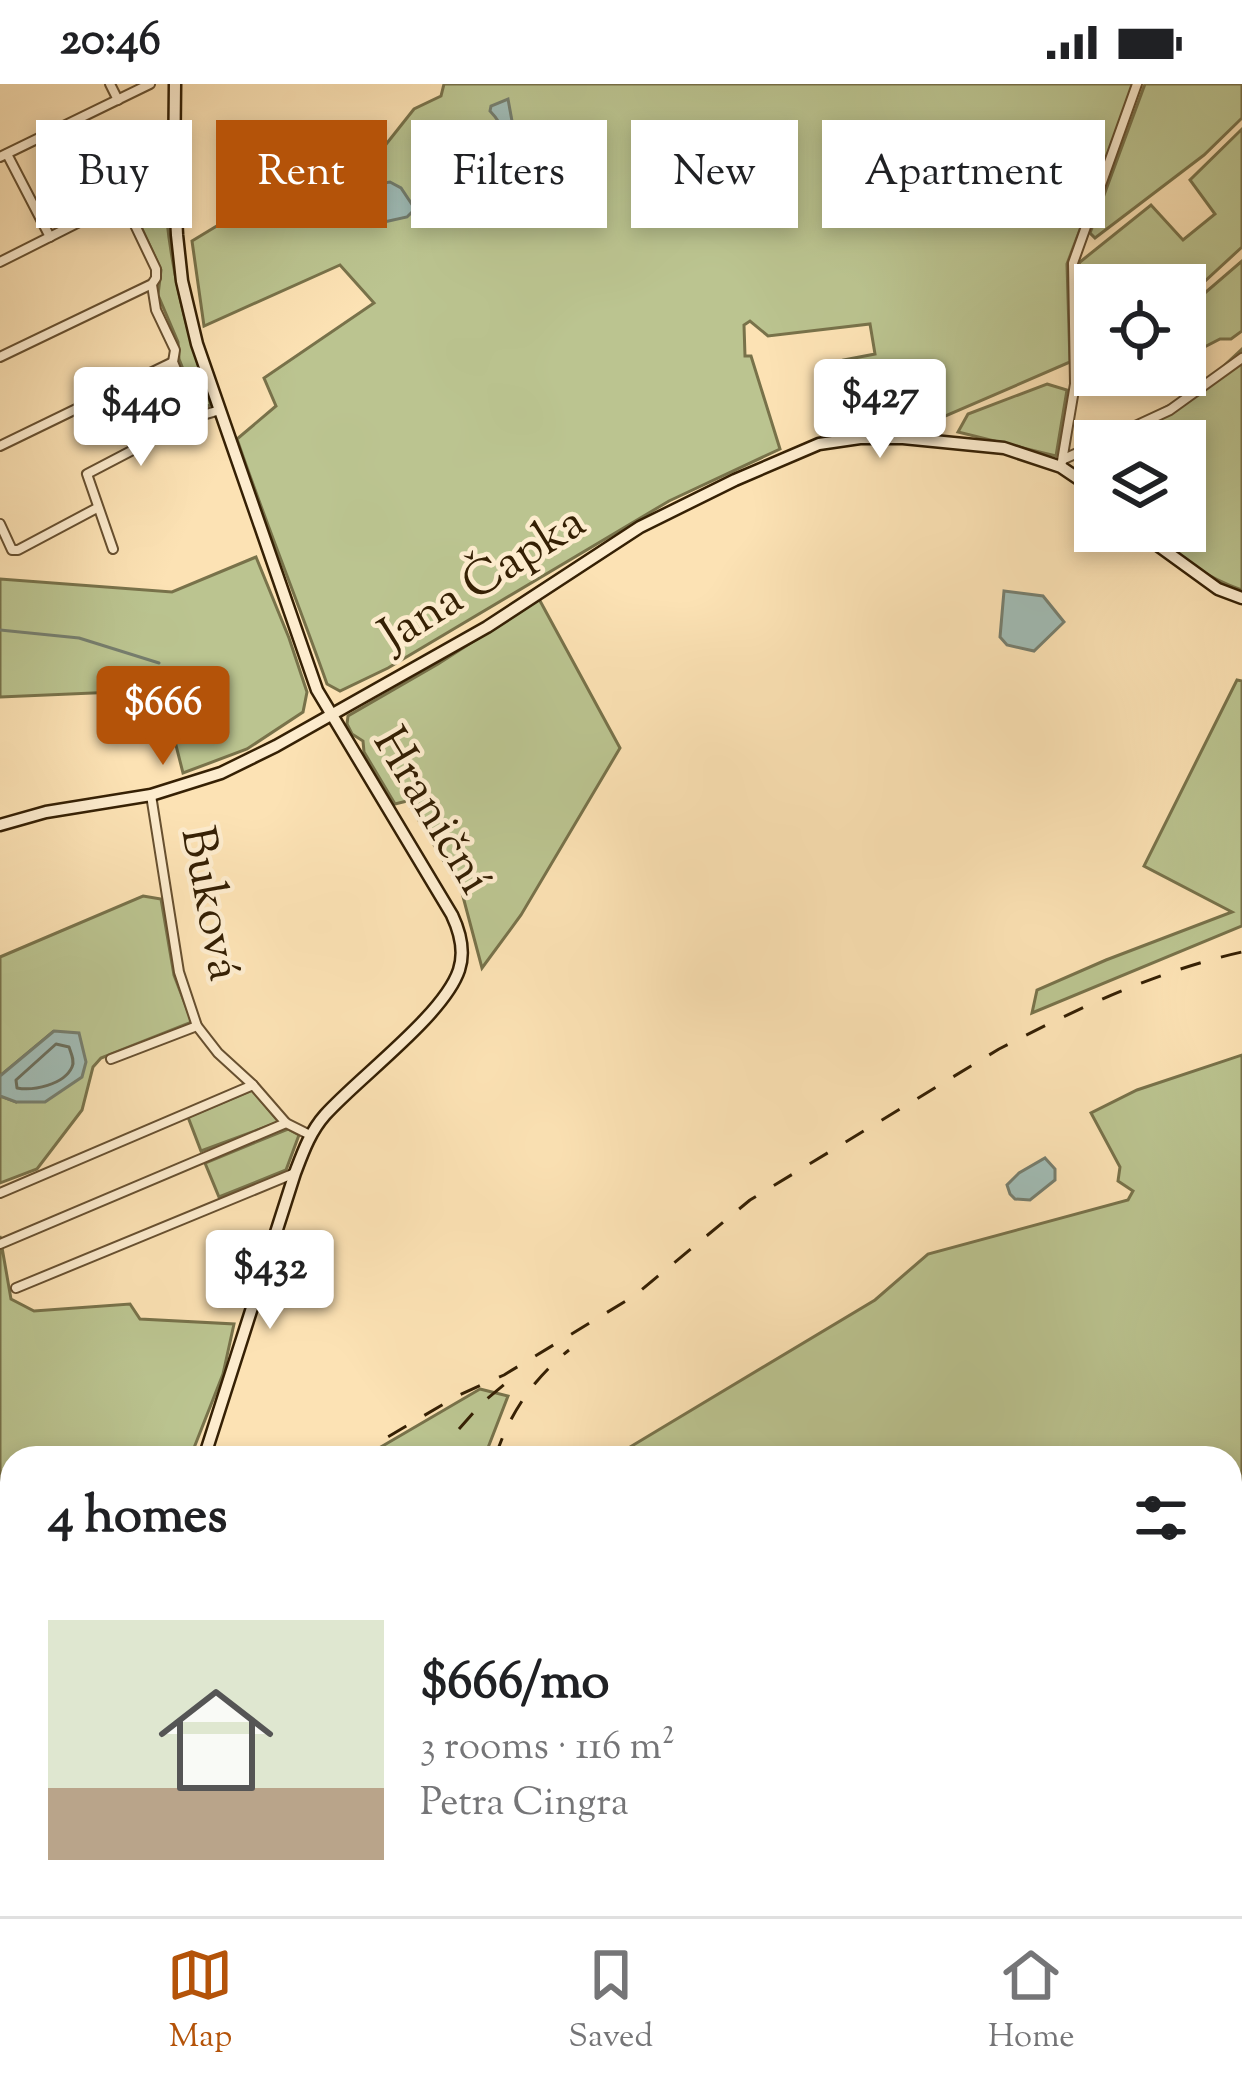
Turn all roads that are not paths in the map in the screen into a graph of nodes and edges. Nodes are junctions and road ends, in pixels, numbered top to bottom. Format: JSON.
{"nodes":[{"id":1,"x":110,"y":84,"type":"edge"},
{"id":2,"x":150,"y":84,"type":"edge"},
{"id":3,"x":175,"y":84,"type":"edge"},
{"id":4,"x":1137,"y":84,"type":"edge"},
{"id":5,"x":118,"y":100,"type":"junction"},
{"id":6,"x":175,"y":120,"type":"edge"},
{"id":7,"x":3,"y":156,"type":"edge"},
{"id":8,"x":68,"y":228,"type":"edge"},
{"id":9,"x":136,"y":228,"type":"edge"},
{"id":10,"x":178,"y":228,"type":"edge"},
{"id":11,"x":50,"y":237,"type":"junction"},
{"id":12,"x":0,"y":262,"type":"edge"},
{"id":13,"x":152,"y":284,"type":"junction"},
{"id":14,"x":0,"y":357,"type":"edge"},
{"id":15,"x":1242,"y":358,"type":"edge"},
{"id":16,"x":172,"y":362,"type":"junction"},
{"id":17,"x":220,"y":410,"type":"junction"},
{"id":18,"x":196,"y":417,"type":"junction"},
{"id":19,"x":1148,"y":420,"type":"edge"},
{"id":20,"x":0,"y":446,"type":"edge"},
{"id":21,"x":1074,"y":457,"type":"edge"},
{"id":22,"x":1062,"y":463,"type":"junction"},
{"id":23,"x":1074,"y":473,"type":"edge"},
{"id":24,"x":97,"y":508,"type":"junction"},
{"id":25,"x":0,"y":524,"type":"edge"},
{"id":26,"x":113,"y":549,"type":"dead end"},
{"id":27,"x":1167,"y":552,"type":"edge"},
{"id":28,"x":1242,"y":598,"type":"edge"},
{"id":29,"x":330,"y":716,"type":"junction"},
{"id":30,"x":151,"y":795,"type":"junction"},
{"id":31,"x":0,"y":825,"type":"edge"},
{"id":32,"x":197,"y":1026,"type":"junction"},
{"id":33,"x":111,"y":1059,"type":"dead end"},
{"id":34,"x":253,"y":1085,"type":"junction"},
{"id":35,"x":286,"y":1123,"type":"junction"},
{"id":36,"x":310,"y":1135,"type":"junction"},
{"id":37,"x":295,"y":1174,"type":"junction"},
{"id":38,"x":0,"y":1192,"type":"edge"},
{"id":39,"x":0,"y":1244,"type":"edge"},
{"id":40,"x":16,"y":1288,"type":"dead end"},
{"id":41,"x":208,"y":1446,"type":"edge"}],
"edges":[{"from":1,"to":5,"type":"street"},
{"from":2,"to":5,"type":"street"},
{"from":3,"to":6,"type":"main road","name":"Hraniční"},
{"from":4,"to":22,"type":"street"},
{"from":5,"to":7,"type":"street"},
{"from":7,"to":11,"type":"street"},
{"from":8,"to":11,"type":"street"},
{"from":9,"to":13,"type":"street"},
{"from":10,"to":17,"type":"main road","name":"Hraniční"},
{"from":11,"to":12,"type":"street"},
{"from":13,"to":14,"type":"street"},
{"from":13,"to":16,"type":"street"},
{"from":15,"to":19,"type":"street"},
{"from":16,"to":18,"type":"street"},
{"from":16,"to":20,"type":"street"},
{"from":17,"to":18,"type":"street"},
{"from":17,"to":29,"type":"main road","name":"Hraniční"},
{"from":18,"to":24,"type":"street"},
{"from":21,"to":22,"type":"street"},
{"from":22,"to":23,"type":"main road","name":"Jana Čapka"},
{"from":22,"to":29,"type":"main road","name":"Jana Čapka"},
{"from":24,"to":25,"type":"street"},
{"from":24,"to":26,"type":"street"},
{"from":27,"to":28,"type":"main road"},
{"from":29,"to":30,"type":"main road","name":"Jana Čapka"},
{"from":29,"to":36,"type":"main road","name":"Hraniční"},
{"from":30,"to":31,"type":"main road","name":"Jana Čapka"},
{"from":30,"to":32,"type":"street","name":"Buková"},
{"from":32,"to":33,"type":"street","name":"Buková"},
{"from":32,"to":34,"type":"street","name":"Buková"},
{"from":34,"to":35,"type":"street","name":"Buková"},
{"from":34,"to":38,"type":"street"},
{"from":35,"to":36,"type":"street","name":"Buková"},
{"from":35,"to":39,"type":"street"},
{"from":36,"to":37,"type":"main road","name":"Hraniční"},
{"from":37,"to":40,"type":"street"},
{"from":37,"to":41,"type":"main road","name":"Hraniční"}]}
